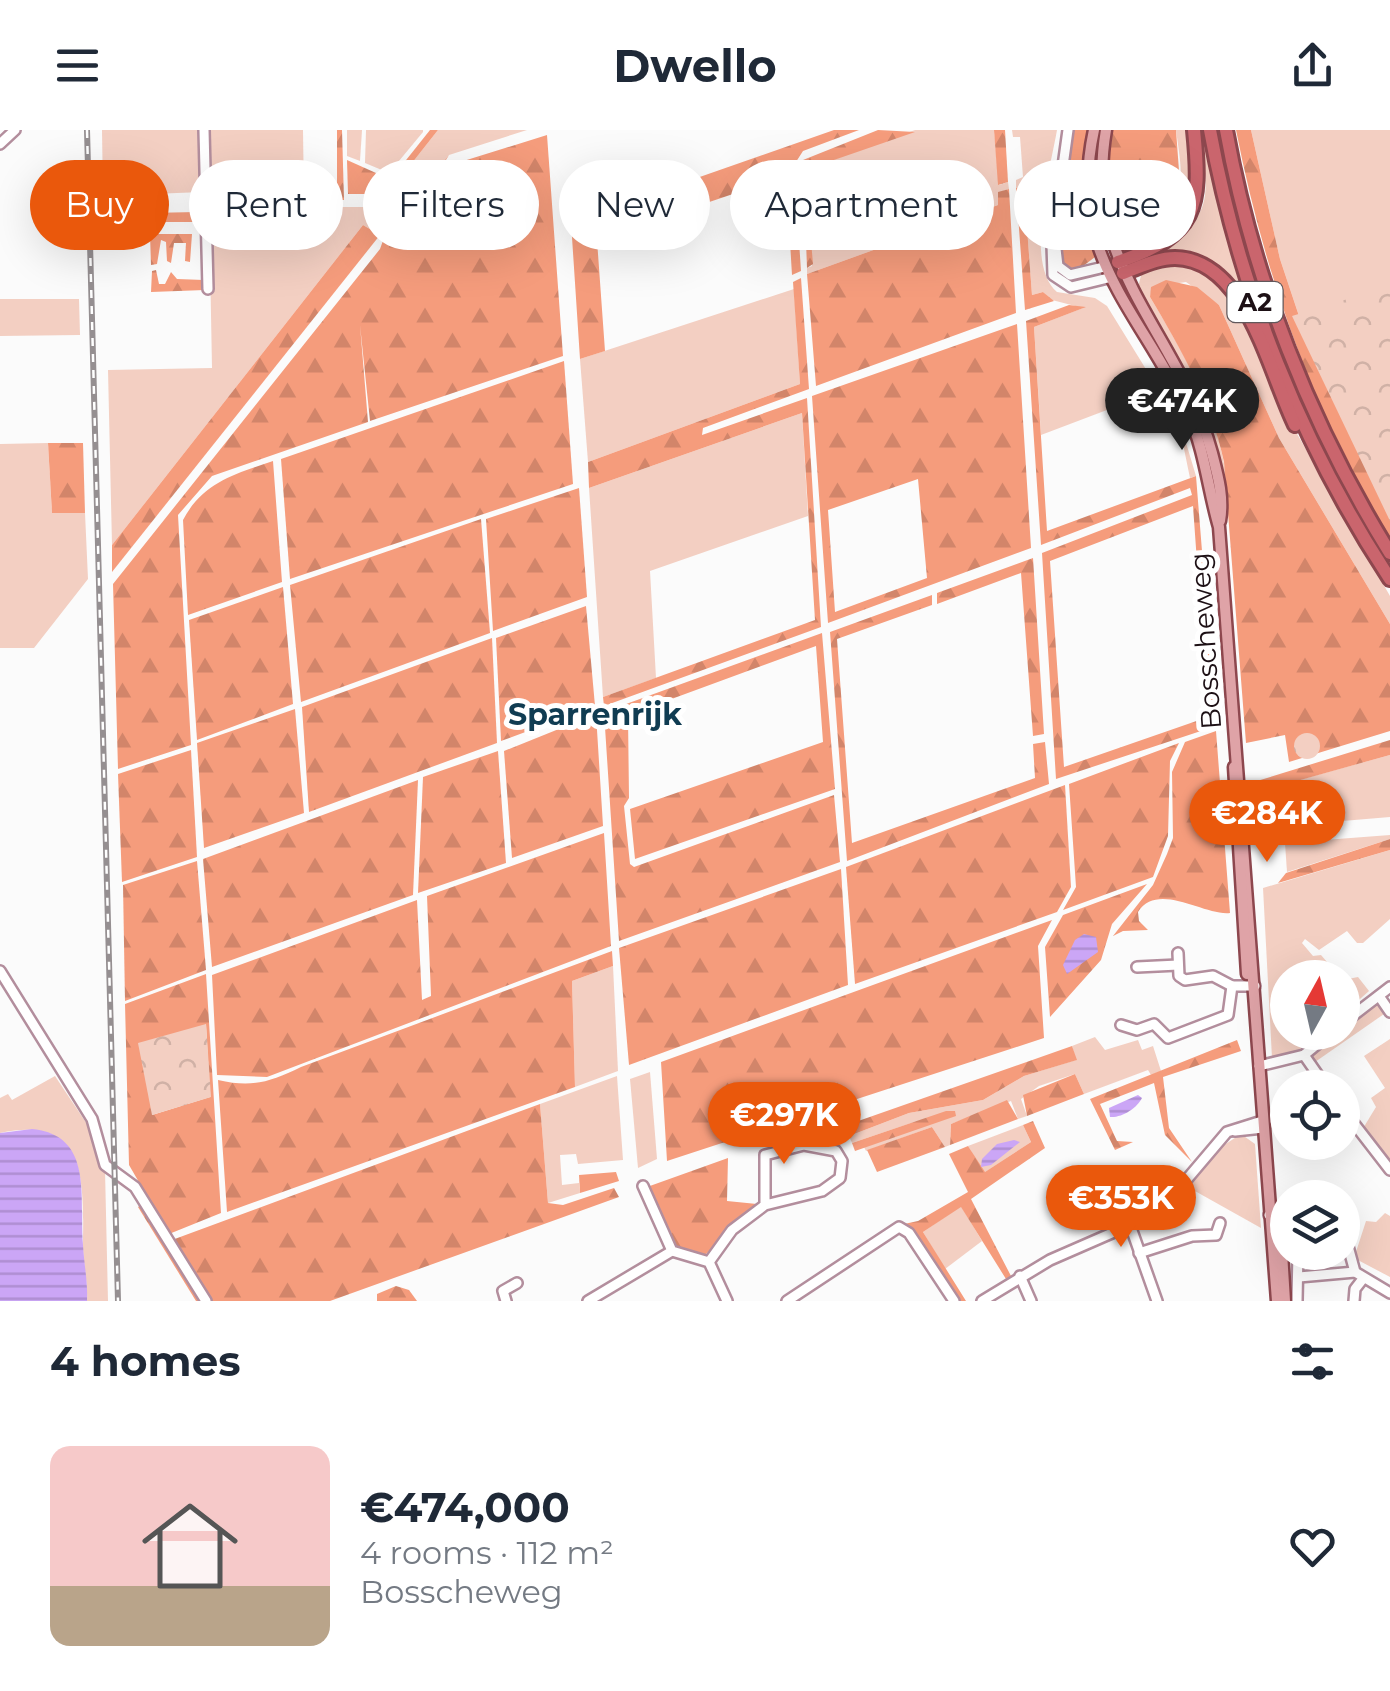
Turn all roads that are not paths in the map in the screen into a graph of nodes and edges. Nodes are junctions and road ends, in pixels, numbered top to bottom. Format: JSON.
{"nodes":[{"id":1,"x":16,"y":130,"type":"edge"},
{"id":2,"x":204,"y":130,"type":"edge"},
{"id":3,"x":1068,"y":130,"type":"edge"},
{"id":4,"x":1094,"y":130,"type":"edge"},
{"id":5,"x":1106,"y":130,"type":"edge"},
{"id":6,"x":1194,"y":130,"type":"edge"},
{"id":7,"x":1210,"y":130,"type":"edge"},
{"id":8,"x":1226,"y":130,"type":"edge"},
{"id":9,"x":0,"y":144,"type":"edge"},
{"id":10,"x":1121,"y":268,"type":"junction"},
{"id":11,"x":1106,"y":272,"type":"junction"},
{"id":12,"x":208,"y":289,"type":"dead end"},
{"id":13,"x":1324,"y":466,"type":"junction"},
{"id":14,"x":1219,"y":527,"type":"junction"},
{"id":15,"x":1390,"y":553,"type":"edge"},
{"id":16,"x":1390,"y":579,"type":"edge"},
{"id":17,"x":1137,"y":967,"type":"dead end"},
{"id":18,"x":0,"y":971,"type":"edge"},
{"id":19,"x":1232,"y":986,"type":"junction"},
{"id":20,"x":1251,"y":986,"type":"junction"},
{"id":21,"x":1390,"y":987,"type":"edge"},
{"id":22,"x":1379,"y":996,"type":"junction"},
{"id":23,"x":1389,"y":1008,"type":"edge"},
{"id":24,"x":1360,"y":1010,"type":"edge"},
{"id":25,"x":1122,"y":1025,"type":"dead end"},
{"id":26,"x":1310,"y":1050,"type":"edge"},
{"id":27,"x":1304,"y":1055,"type":"junction"},
{"id":28,"x":1259,"y":1066,"type":"junction"},
{"id":29,"x":1314,"y":1070,"type":"edge"},
{"id":30,"x":1262,"y":1124,"type":"junction"},
{"id":31,"x":1360,"y":1131,"type":"edge"},
{"id":32,"x":1390,"y":1170,"type":"edge"},
{"id":33,"x":643,"y":1186,"type":"dead end"},
{"id":34,"x":765,"y":1205,"type":"junction"},
{"id":35,"x":1269,"y":1216,"type":"joint"},
{"id":36,"x":1220,"y":1223,"type":"dead end"},
{"id":37,"x":1130,"y":1225,"type":"junction"},
{"id":38,"x":672,"y":1251,"type":"junction"},
{"id":39,"x":1140,"y":1253,"type":"junction"},
{"id":40,"x":709,"y":1262,"type":"junction"},
{"id":41,"x":1299,"y":1270,"type":"edge"},
{"id":42,"x":1356,"y":1270,"type":"edge"},
{"id":43,"x":1020,"y":1276,"type":"junction"},
{"id":44,"x":1358,"y":1276,"type":"junction"},
{"id":45,"x":1299,"y":1277,"type":"junction"},
{"id":46,"x":517,"y":1283,"type":"dead end"},
{"id":47,"x":1390,"y":1293,"type":"edge"},
{"id":48,"x":206,"y":1301,"type":"edge"},
{"id":49,"x":506,"y":1301,"type":"edge"},
{"id":50,"x":588,"y":1301,"type":"edge"},
{"id":51,"x":727,"y":1301,"type":"edge"},
{"id":52,"x":788,"y":1301,"type":"edge"},
{"id":53,"x":954,"y":1301,"type":"edge"},
{"id":54,"x":982,"y":1301,"type":"edge"},
{"id":55,"x":1030,"y":1301,"type":"edge"},
{"id":56,"x":1157,"y":1301,"type":"edge"},
{"id":57,"x":1281,"y":1301,"type":"edge"},
{"id":58,"x":1297,"y":1301,"type":"edge"},
{"id":59,"x":1354,"y":1301,"type":"edge"}],
"edges":[{"from":1,"to":9,"type":"street"},
{"from":2,"to":12,"type":"street"},
{"from":3,"to":11,"type":"street"},
{"from":4,"to":11,"type":"main road","name":"Bosscheweg"},
{"from":5,"to":10,"type":"main road","name":"Bosscheweg"},
{"from":6,"to":10,"type":"highway"},
{"from":7,"to":13,"type":"highway","number":"A2"},
{"from":8,"to":15,"type":"highway","number":"A2"},
{"from":10,"to":11,"type":"main road"},
{"from":10,"to":13,"type":"highway","number":"A2"},
{"from":10,"to":14,"type":"main road","name":"Bosscheweg"},
{"from":11,"to":14,"type":"main road","name":"Bosscheweg"},
{"from":13,"to":16,"type":"highway","number":"A2"},
{"from":14,"to":20,"type":"main road","name":"Bosscheweg"},
{"from":17,"to":19,"type":"street"},
{"from":18,"to":48,"type":"street"},
{"from":19,"to":20,"type":"street"},
{"from":19,"to":25,"type":"street"},
{"from":20,"to":28,"type":"main road","name":"Bosscheweg"},
{"from":21,"to":22,"type":"street"},
{"from":22,"to":23,"type":"street"},
{"from":22,"to":24,"type":"street"},
{"from":26,"to":27,"type":"street"},
{"from":27,"to":28,"type":"street"},
{"from":27,"to":29,"type":"street"},
{"from":28,"to":30,"type":"main road","name":"Bosscheweg"},
{"from":30,"to":35,"type":"main road","name":"Bosscheweg"},
{"from":30,"to":37,"type":"street"},
{"from":31,"to":32,"type":"street"},
{"from":33,"to":38,"type":"street"},
{"from":34,"to":34,"type":"street"},
{"from":34,"to":40,"type":"street"},
{"from":35,"to":57,"type":"main road","name":"Bosscheweg"},
{"from":36,"to":39,"type":"street"},
{"from":37,"to":39,"type":"street"},
{"from":37,"to":43,"type":"street"},
{"from":38,"to":40,"type":"street"},
{"from":38,"to":50,"type":"street"},
{"from":39,"to":56,"type":"street"},
{"from":40,"to":51,"type":"street"},
{"from":41,"to":45,"type":"street"},
{"from":42,"to":44,"type":"street"},
{"from":43,"to":54,"type":"street"},
{"from":43,"to":55,"type":"street"},
{"from":44,"to":45,"type":"street"},
{"from":44,"to":47,"type":"street"},
{"from":44,"to":59,"type":"street"},
{"from":45,"to":58,"type":"street"},
{"from":46,"to":49,"type":"street"},
{"from":52,"to":53,"type":"street"}]}
